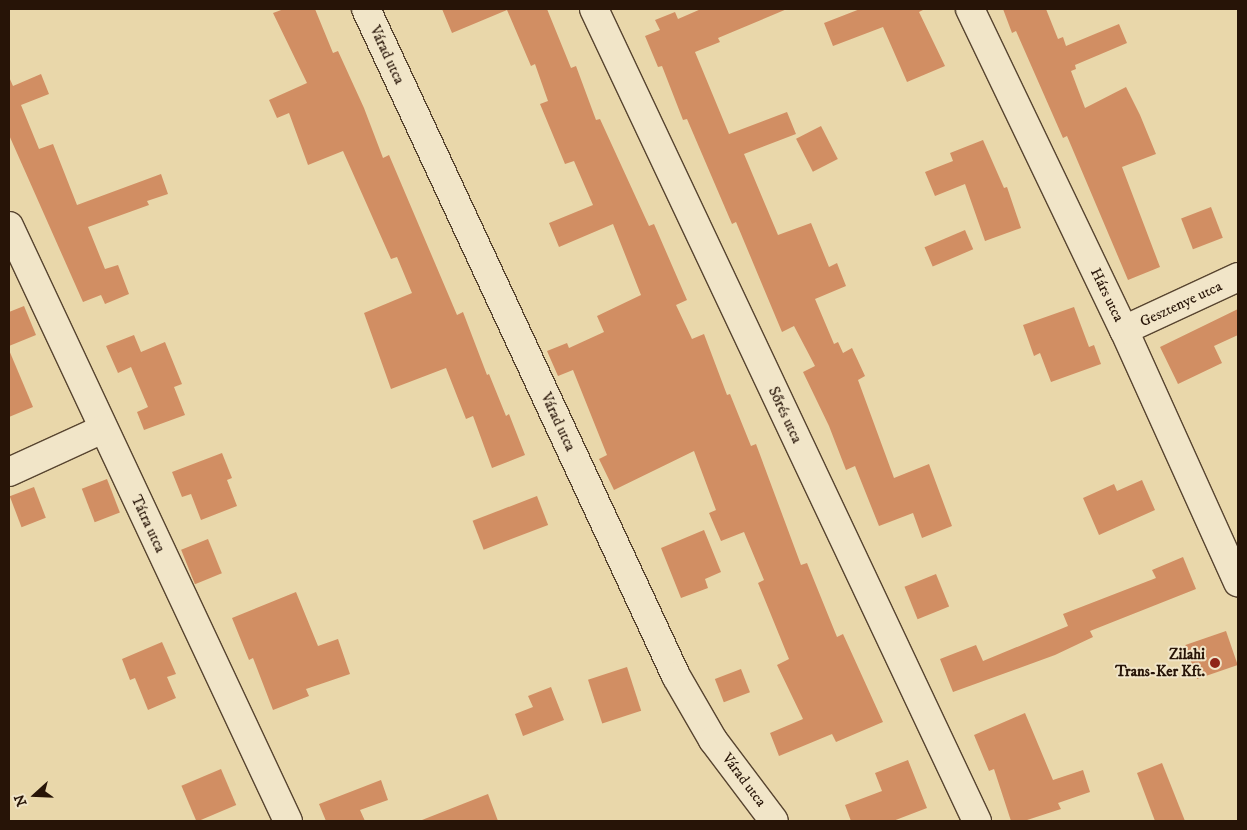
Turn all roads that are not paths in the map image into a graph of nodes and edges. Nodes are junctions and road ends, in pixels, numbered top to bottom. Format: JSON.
{"nodes":[{"id":1,"x":366,"y":9,"type":"edge"},
{"id":2,"x":594,"y":9,"type":"edge"},
{"id":3,"x":970,"y":9,"type":"edge"},
{"id":4,"x":9,"y":226,"type":"edge"},
{"id":5,"x":1238,"y":277,"type":"edge"},
{"id":6,"x":1124,"y":330,"type":"junction"},
{"id":7,"x":103,"y":428,"type":"junction"},
{"id":8,"x":9,"y":472,"type":"edge"},
{"id":9,"x":1237,"y":576,"type":"edge"},
{"id":10,"x":288,"y":821,"type":"edge"},
{"id":11,"x":774,"y":821,"type":"edge"},
{"id":12,"x":977,"y":821,"type":"edge"}],
"edges":[{"from":1,"to":11,"type":"street","name":"Várad utca"},
{"from":2,"to":12,"type":"street","name":"Sőrés utca"},
{"from":3,"to":6,"type":"street","name":"Hárs utca"},
{"from":4,"to":7,"type":"street","name":"Tátra utca"},
{"from":5,"to":6,"type":"street","name":"Gesztenye utca"},
{"from":6,"to":9,"type":"street","name":"Hárs utca"},
{"from":7,"to":8,"type":"street"},
{"from":7,"to":10,"type":"street","name":"Tátra utca"}]}
